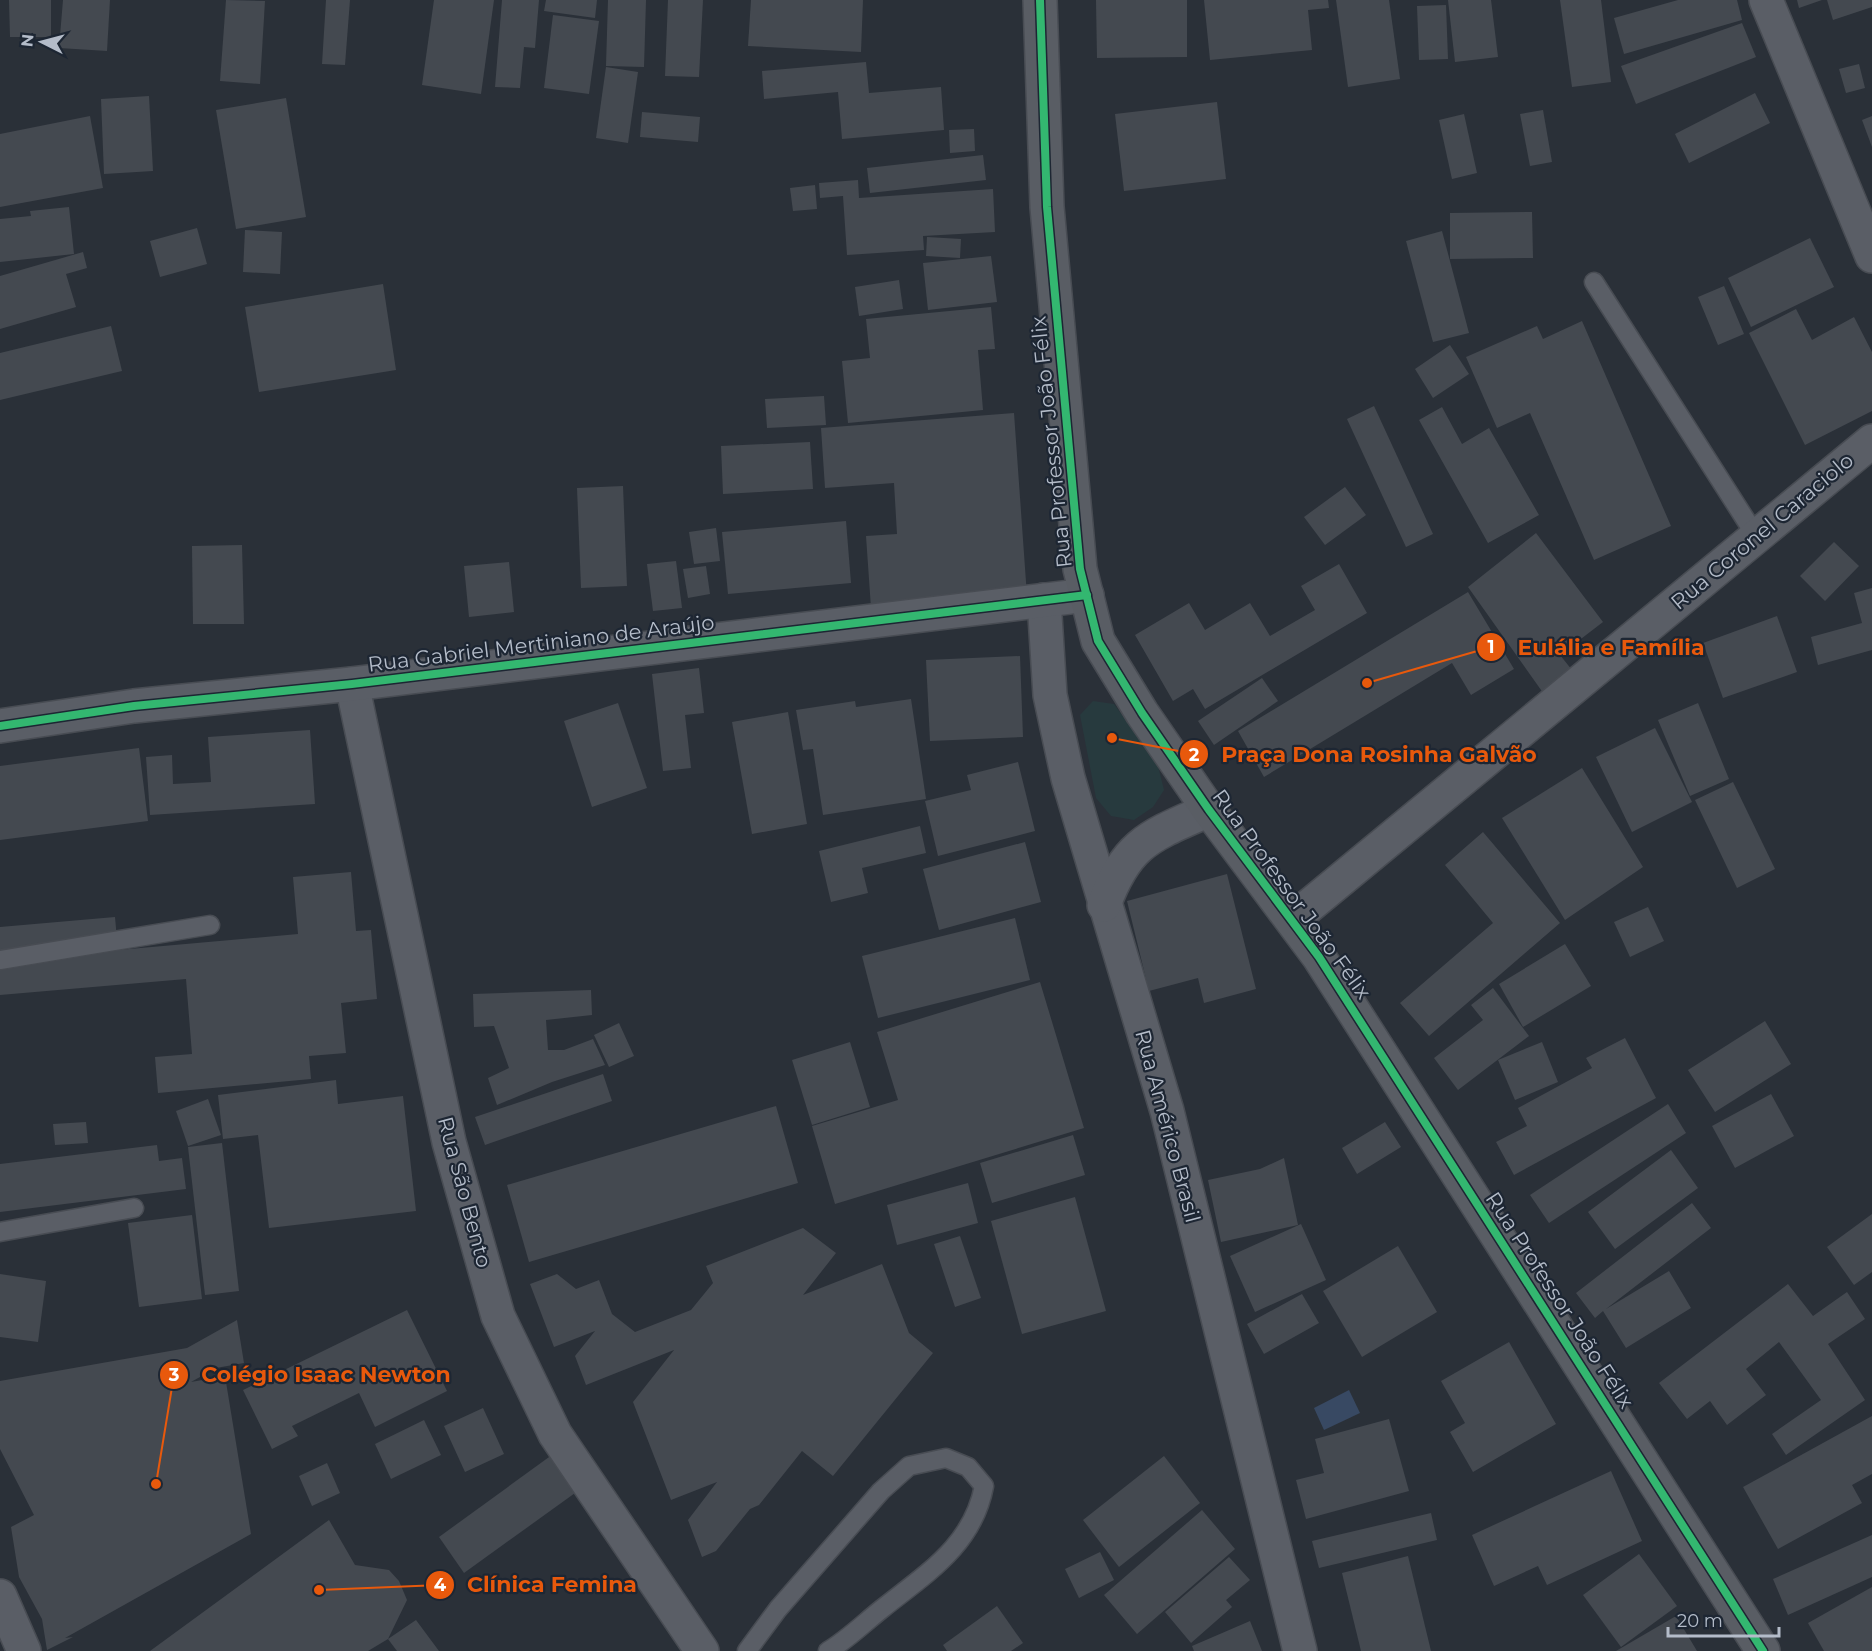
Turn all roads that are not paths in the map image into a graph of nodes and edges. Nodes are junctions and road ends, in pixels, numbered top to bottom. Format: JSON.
{"nodes":[{"id":1,"x":1040,"y":0,"type":"edge"},
{"id":2,"x":1766,"y":0,"type":"edge"},
{"id":3,"x":1872,"y":256,"type":"edge"},
{"id":4,"x":1594,"y":282,"type":"dead end"},
{"id":5,"x":1872,"y":441,"type":"edge"},
{"id":6,"x":1756,"y":536,"type":"junction"},
{"id":7,"x":1087,"y":595,"type":"junction"},
{"id":8,"x":1044,"y":600,"type":"junction"},
{"id":9,"x":352,"y":684,"type":"junction"},
{"id":10,"x":0,"y":726,"type":"edge"},
{"id":11,"x":1209,"y":810,"type":"junction"},
{"id":12,"x":1104,"y":905,"type":"junction"},
{"id":13,"x":1292,"y":920,"type":"junction"},
{"id":14,"x":210,"y":925,"type":"dead end"},
{"id":15,"x":0,"y":960,"type":"edge"},
{"id":16,"x":134,"y":1208,"type":"dead end"},
{"id":17,"x":0,"y":1232,"type":"edge"},
{"id":18,"x":0,"y":1596,"type":"edge"},
{"id":19,"x":24,"y":1651,"type":"edge"},
{"id":20,"x":702,"y":1651,"type":"edge"},
{"id":21,"x":747,"y":1651,"type":"edge"},
{"id":22,"x":828,"y":1651,"type":"edge"},
{"id":23,"x":1300,"y":1651,"type":"edge"},
{"id":24,"x":1763,"y":1651,"type":"edge"}],
"edges":[{"from":1,"to":7,"type":"street","name":"Rua Professor João Félix"},
{"from":2,"to":3,"type":"street"},
{"from":4,"to":6,"type":"lane"},
{"from":5,"to":6,"type":"street","name":"Rua Coronel Caraciolo"},
{"from":6,"to":13,"type":"street","name":"Rua Coronel Caraciolo"},
{"from":7,"to":8,"type":"street","name":"Rua Gabriel Mertiniano de Araújo"},
{"from":7,"to":11,"type":"street","name":"Rua Professor João Félix"},
{"from":8,"to":9,"type":"street","name":"Rua Gabriel Mertiniano de Araújo"},
{"from":8,"to":12,"type":"street","name":"Rua Américo Brasil"},
{"from":9,"to":10,"type":"street","name":"Rua Gabriel Mertiniano de Araújo"},
{"from":9,"to":20,"type":"street","name":"Rua São Bento"},
{"from":11,"to":12,"type":"street"},
{"from":11,"to":13,"type":"street","name":"Rua Professor João Félix"},
{"from":12,"to":23,"type":"street","name":"Rua Américo Brasil"},
{"from":13,"to":24,"type":"street","name":"Rua Professor João Félix"},
{"from":14,"to":15,"type":"lane"},
{"from":16,"to":17,"type":"lane"},
{"from":18,"to":19,"type":"street"},
{"from":21,"to":22,"type":"lane"}]}
